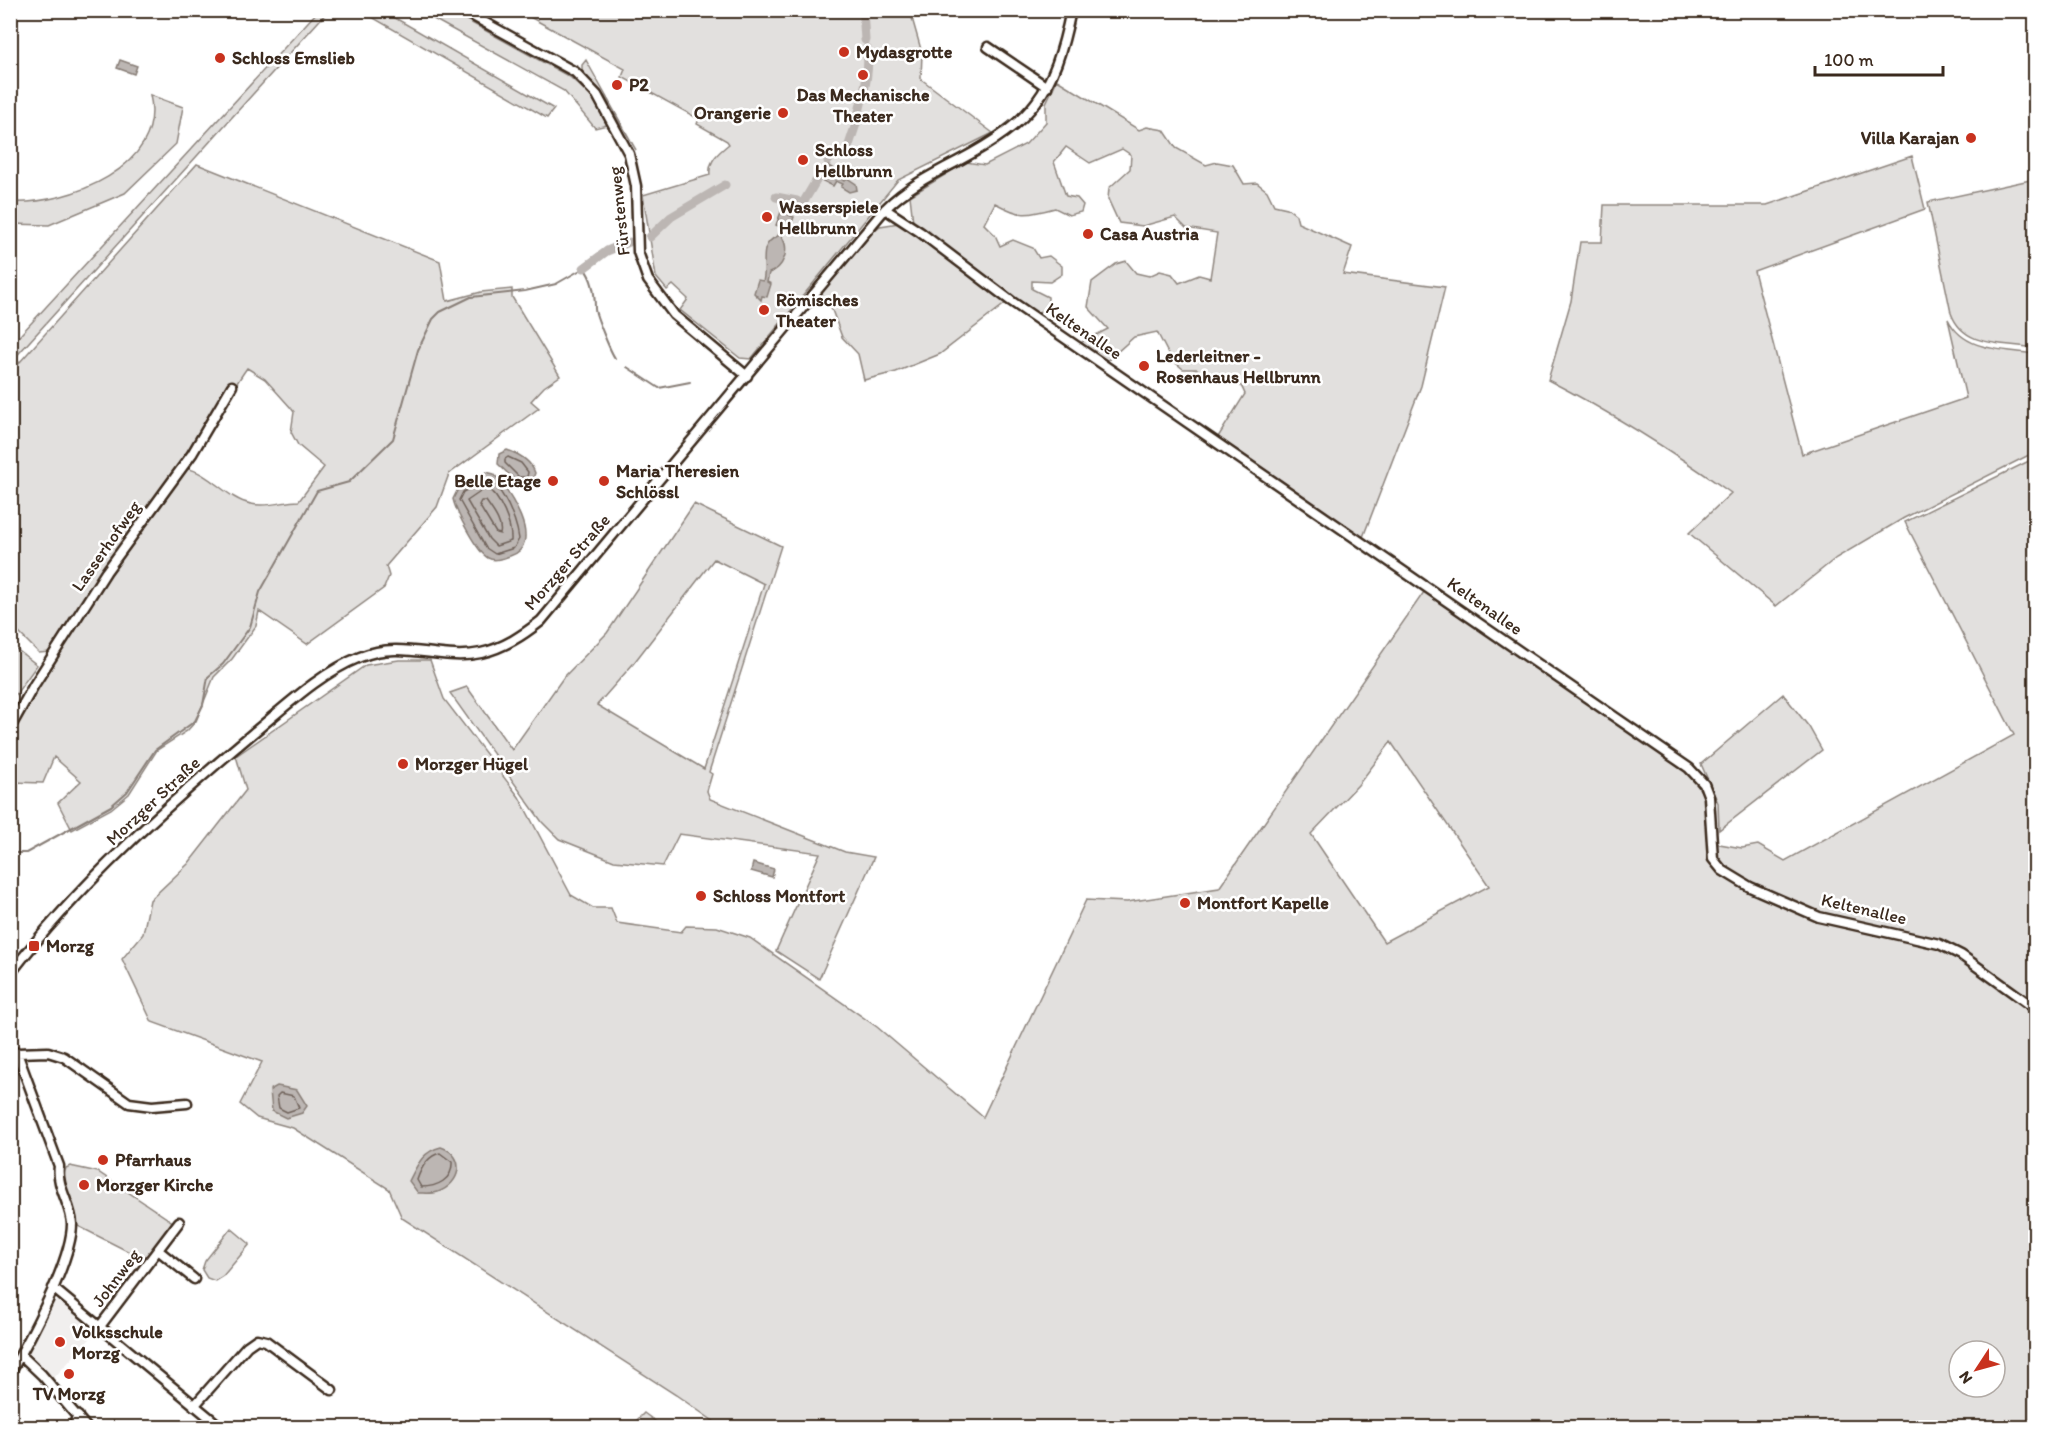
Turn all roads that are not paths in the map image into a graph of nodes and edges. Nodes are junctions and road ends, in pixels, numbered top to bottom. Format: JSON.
{"nodes":[{"id":1,"x":462,"y":10,"type":"edge"},
{"id":2,"x":1071,"y":10,"type":"edge"},
{"id":3,"x":988,"y":47,"type":"dead end"},
{"id":4,"x":1047,"y":87,"type":"junction"},
{"id":5,"x":885,"y":209,"type":"junction"},
{"id":6,"x":747,"y":376,"type":"junction"},
{"id":7,"x":232,"y":386,"type":"dead end"},
{"id":8,"x":10,"y":728,"type":"edge"},
{"id":9,"x":10,"y":974,"type":"edge"},
{"id":10,"x":2036,"y":1009,"type":"edge"},
{"id":11,"x":14,"y":1052,"type":"edge"},
{"id":12,"x":187,"y":1103,"type":"dead end"},
{"id":13,"x":179,"y":1222,"type":"dead end"},
{"id":14,"x":158,"y":1250,"type":"junction"},
{"id":15,"x":194,"y":1279,"type":"dead end"},
{"id":16,"x":53,"y":1288,"type":"junction"},
{"id":17,"x":101,"y":1325,"type":"junction"},
{"id":18,"x":21,"y":1355,"type":"junction"},
{"id":19,"x":10,"y":1373,"type":"edge"},
{"id":20,"x":332,"y":1390,"type":"dead end"},
{"id":21,"x":194,"y":1406,"type":"junction"},
{"id":22,"x":78,"y":1416,"type":"junction"},
{"id":23,"x":72,"y":1428,"type":"edge"},
{"id":24,"x":87,"y":1428,"type":"edge"},
{"id":25,"x":222,"y":1428,"type":"edge"}],
"edges":[{"from":1,"to":6,"type":"street","name":"Fürstenweg"},
{"from":2,"to":4,"type":"street","name":"Morzger Straße"},
{"from":3,"to":4,"type":"street"},
{"from":4,"to":5,"type":"street","name":"Morzger Straße"},
{"from":5,"to":6,"type":"street","name":"Morzger Straße"},
{"from":5,"to":10,"type":"street","name":"Keltenallee"},
{"from":6,"to":9,"type":"street","name":"Morzger Straße"},
{"from":7,"to":8,"type":"street","name":"Lasserhofweg"},
{"from":11,"to":12,"type":"street"},
{"from":11,"to":16,"type":"street"},
{"from":13,"to":14,"type":"street","name":"Johnweg"},
{"from":14,"to":15,"type":"street","name":"Johnweg"},
{"from":14,"to":17,"type":"street","name":"Johnweg"},
{"from":16,"to":17,"type":"street"},
{"from":16,"to":18,"type":"street"},
{"from":17,"to":21,"type":"street"},
{"from":18,"to":19,"type":"street"},
{"from":18,"to":22,"type":"street"},
{"from":20,"to":21,"type":"street"},
{"from":21,"to":25,"type":"street"},
{"from":22,"to":23,"type":"street"},
{"from":22,"to":24,"type":"street"}]}
